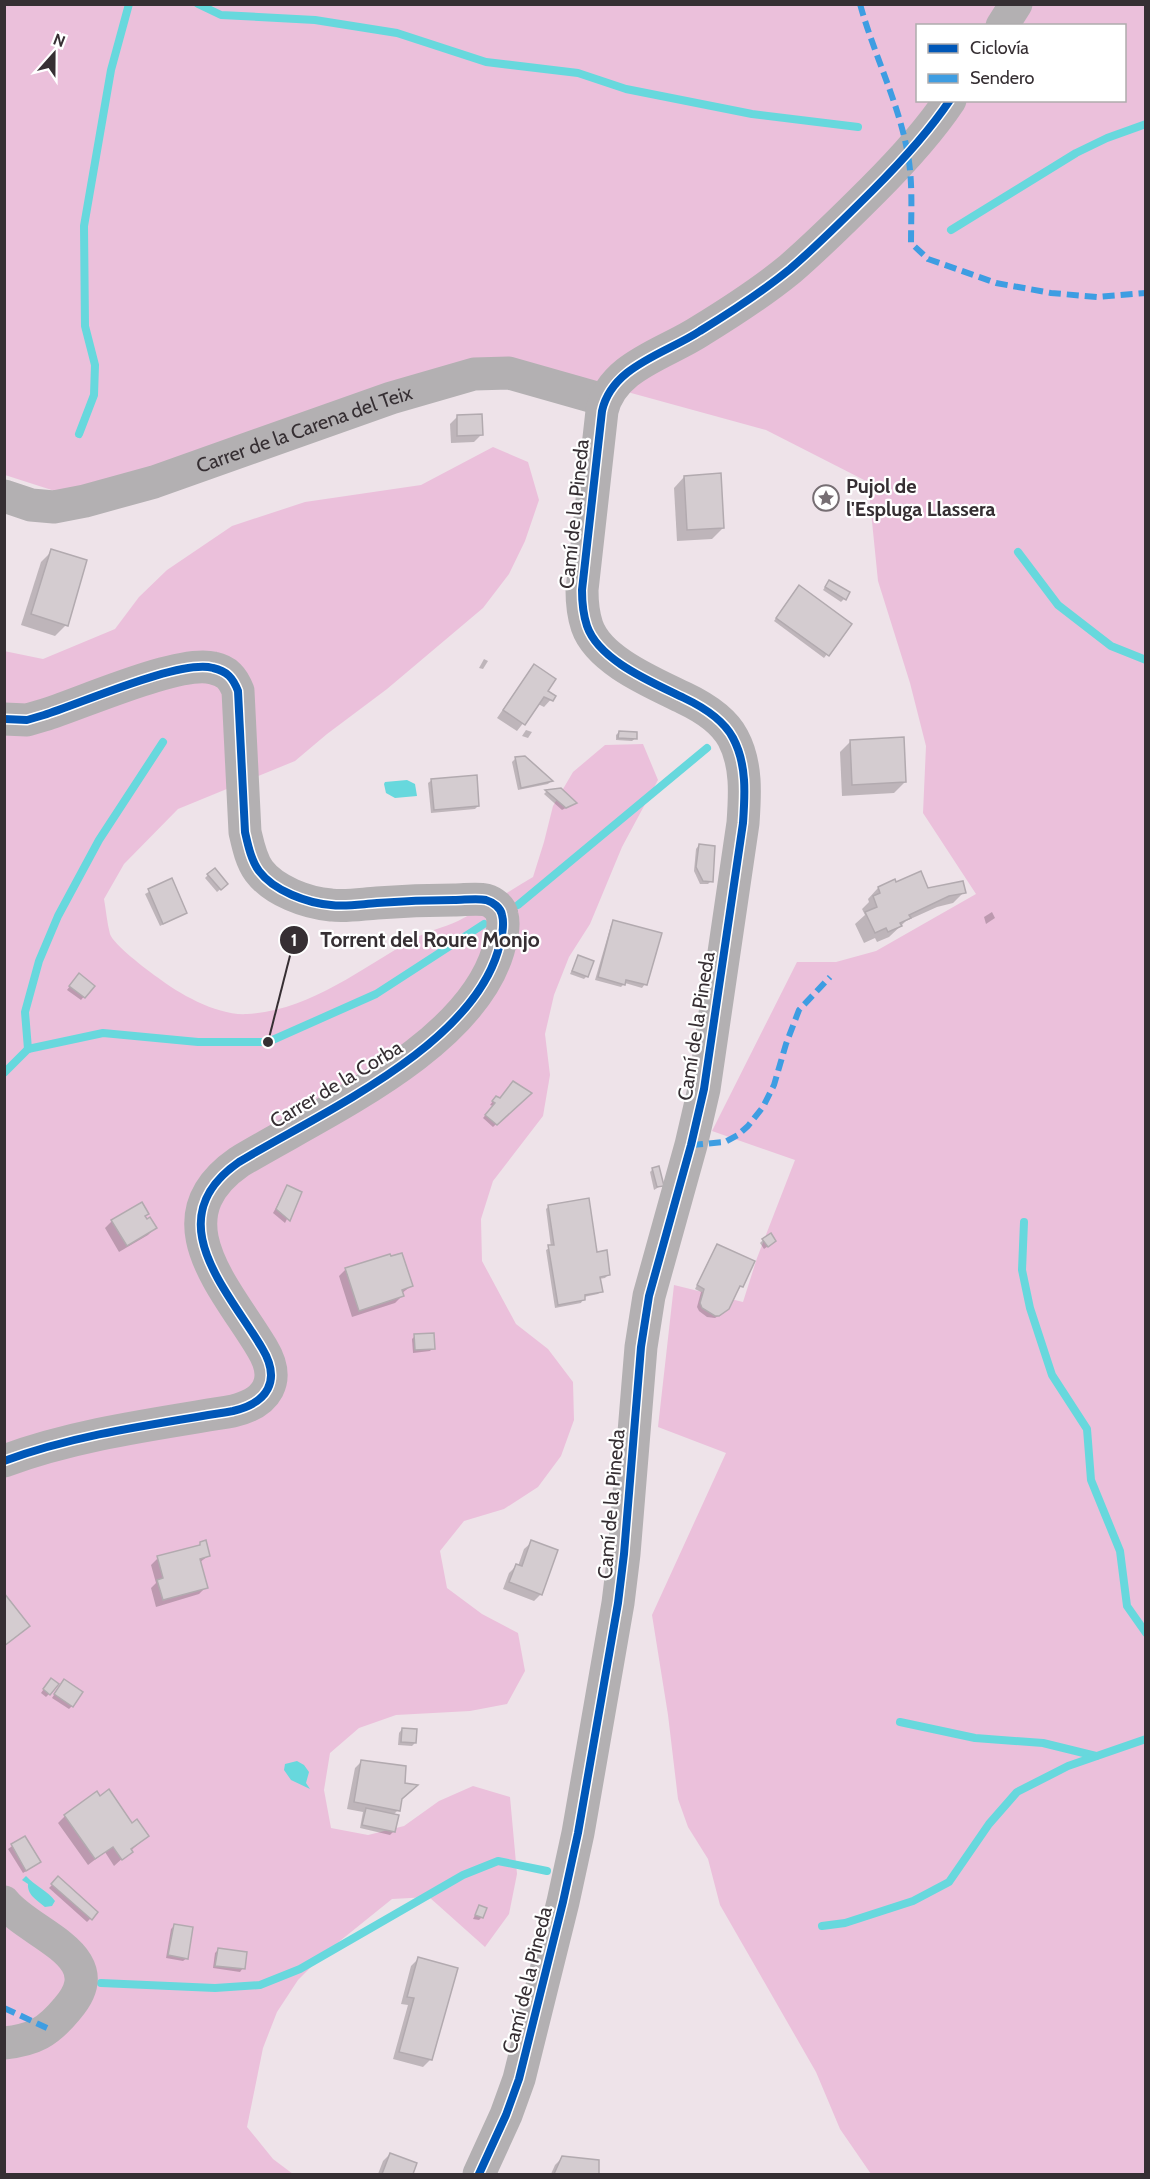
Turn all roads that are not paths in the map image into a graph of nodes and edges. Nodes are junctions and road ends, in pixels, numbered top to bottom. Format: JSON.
{"nodes":[{"id":1,"x":1016,"y":4,"type":"edge"},
{"id":2,"x":1003,"y":24,"type":"edge"},
{"id":3,"x":948,"y":102,"type":"edge"},
{"id":4,"x":604,"y":400,"type":"junction"},
{"id":5,"x":4,"y":496,"type":"edge"},
{"id":6,"x":4,"y":719,"type":"edge"},
{"id":7,"x":4,"y":1461,"type":"edge"},
{"id":8,"x":4,"y":1902,"type":"edge"},
{"id":9,"x":4,"y":2043,"type":"edge"},
{"id":10,"x":479,"y":2175,"type":"edge"}],
"edges":[{"from":1,"to":2,"type":"street"},
{"from":3,"to":4,"type":"street","name":"Camí de la Pineda"},
{"from":4,"to":5,"type":"street","name":"Carrer de la Carena del Teix"},
{"from":4,"to":10,"type":"street","name":"Camí de la Pineda"},
{"from":6,"to":7,"type":"street","name":"Carrer de la Corba"},
{"from":8,"to":9,"type":"street"}]}
